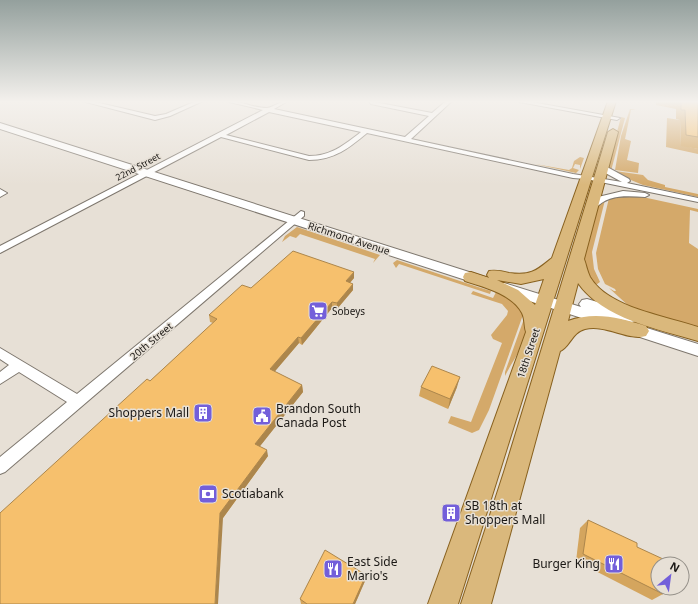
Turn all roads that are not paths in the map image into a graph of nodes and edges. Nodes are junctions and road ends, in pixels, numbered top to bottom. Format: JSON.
{"nodes":[{"id":1,"x":11,"y":129,"type":"edge"},
{"id":2,"x":27,"y":129,"type":"edge"},
{"id":3,"x":231,"y":129,"type":"edge"},
{"id":4,"x":358,"y":129,"type":"edge"},
{"id":5,"x":417,"y":129,"type":"edge"},
{"id":6,"x":607,"y":129,"type":"edge"},
{"id":7,"x":610,"y":129,"type":"edge"},
{"id":8,"x":366,"y":131,"type":"junction"},
{"id":9,"x":220,"y":135,"type":"junction"},
{"id":10,"x":406,"y":140,"type":"junction"},
{"id":11,"x":603,"y":165,"type":"junction"},
{"id":12,"x":152,"y":171,"type":"junction"},
{"id":13,"x":588,"y":179,"type":"junction"},
{"id":14,"x":0,"y":191,"type":"edge"},
{"id":15,"x":0,"y":195,"type":"edge"},
{"id":16,"x":662,"y":195,"type":"junction"},
{"id":17,"x":698,"y":200,"type":"edge"},
{"id":18,"x":698,"y":205,"type":"edge"},
{"id":19,"x":590,"y":209,"type":"junction"},
{"id":20,"x":298,"y":217,"type":"junction"},
{"id":21,"x":0,"y":250,"type":"edge"},
{"id":22,"x":577,"y":256,"type":"junction"},
{"id":23,"x":559,"y":258,"type":"junction"},
{"id":24,"x":495,"y":275,"type":"junction"},
{"id":25,"x":470,"y":277,"type":"junction"},
{"id":26,"x":546,"y":296,"type":"junction"},
{"id":27,"x":564,"y":302,"type":"junction"},
{"id":28,"x":640,"y":331,"type":"junction"},
{"id":29,"x":534,"y":334,"type":"junction"},
{"id":30,"x":698,"y":334,"type":"edge"},
{"id":31,"x":698,"y":338,"type":"edge"},
{"id":32,"x":698,"y":350,"type":"edge"},
{"id":33,"x":0,"y":353,"type":"edge"},
{"id":34,"x":547,"y":362,"type":"junction"},
{"id":35,"x":20,"y":365,"type":"junction"},
{"id":36,"x":0,"y":379,"type":"edge"},
{"id":37,"x":78,"y":402,"type":"junction"},
{"id":38,"x":0,"y":467,"type":"edge"},
{"id":39,"x":443,"y":604,"type":"edge"},
{"id":40,"x":476,"y":604,"type":"edge"}],
"edges":[{"from":1,"to":12,"type":"main road","name":"Richmond Avenue"},
{"from":2,"to":12,"type":"main road","name":"Richmond Avenue"},
{"from":3,"to":9,"type":"street","name":"22nd Street"},
{"from":4,"to":8,"type":"street"},
{"from":5,"to":10,"type":"street"},
{"from":6,"to":13,"type":"main road","name":"18th Street"},
{"from":7,"to":11,"type":"main road","name":"18th Street"},
{"from":8,"to":9,"type":"street"},
{"from":8,"to":10,"type":"street"},
{"from":9,"to":12,"type":"street","name":"22nd Street"},
{"from":10,"to":13,"type":"street"},
{"from":11,"to":13,"type":"main road","name":"18th Street"},
{"from":11,"to":16,"type":"street"},
{"from":12,"to":20,"type":"main road","name":"Richmond Avenue"},
{"from":12,"to":21,"type":"street","name":"22nd Street"},
{"from":13,"to":16,"type":"street"},
{"from":13,"to":19,"type":"main road","name":"18th Street"},
{"from":13,"to":23,"type":"main road","name":"18th Street"},
{"from":14,"to":15,"type":"street"},
{"from":16,"to":17,"type":"street"},
{"from":16,"to":18,"type":"street"},
{"from":16,"to":19,"type":"street"},
{"from":19,"to":22,"type":"main road","name":"18th Street"},
{"from":20,"to":24,"type":"main road","name":"Richmond Avenue"},
{"from":20,"to":25,"type":"main road","name":"Richmond Avenue"},
{"from":20,"to":37,"type":"street","name":"20th Street"},
{"from":22,"to":27,"type":"main road","name":"18th Street"},
{"from":22,"to":30,"type":"main road"},
{"from":23,"to":24,"type":"main road"},
{"from":23,"to":26,"type":"main road","name":"18th Street"},
{"from":24,"to":26,"type":"main road","name":"Richmond Avenue"},
{"from":25,"to":26,"type":"main road","name":"Richmond Avenue"},
{"from":25,"to":29,"type":"main road"},
{"from":26,"to":27,"type":"main road","name":"Richmond Avenue"},
{"from":26,"to":29,"type":"main road","name":"18th Street"},
{"from":27,"to":28,"type":"main road","name":"Richmond Avenue"},
{"from":27,"to":31,"type":"main road","name":"Richmond Avenue"},
{"from":27,"to":34,"type":"main road","name":"18th Street"},
{"from":28,"to":32,"type":"main road","name":"Richmond Avenue"},
{"from":28,"to":34,"type":"main road"},
{"from":29,"to":39,"type":"main road","name":"18th Street"},
{"from":33,"to":35,"type":"street"},
{"from":34,"to":40,"type":"main road","name":"18th Street"},
{"from":35,"to":36,"type":"street"},
{"from":35,"to":37,"type":"street"},
{"from":37,"to":38,"type":"street","name":"20th Street"}]}
